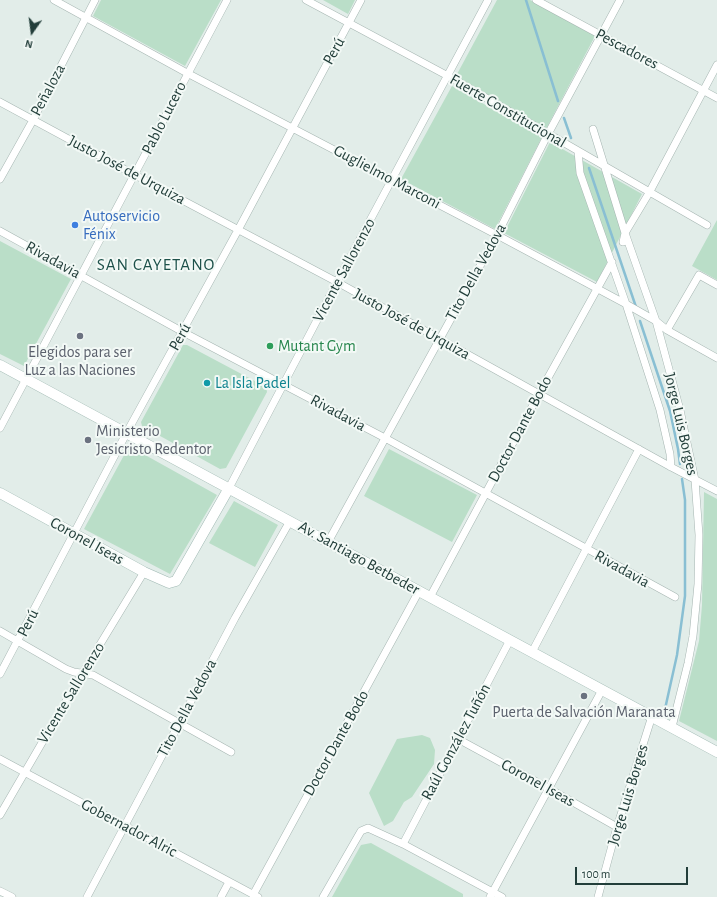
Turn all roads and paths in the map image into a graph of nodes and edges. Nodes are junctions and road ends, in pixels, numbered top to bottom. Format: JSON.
{"nodes":[{"id":1,"x":54,"y":0,"type":"edge"},
{"id":2,"x":95,"y":0,"type":"edge"},
{"id":3,"x":227,"y":0,"type":"edge"},
{"id":4,"x":306,"y":0,"type":"edge"},
{"id":5,"x":361,"y":0,"type":"edge"},
{"id":6,"x":488,"y":0,"type":"edge"},
{"id":7,"x":536,"y":0,"type":"edge"},
{"id":8,"x":620,"y":0,"type":"edge"},
{"id":9,"x":86,"y":17,"type":"junction"},
{"id":10,"x":349,"y":23,"type":"junction"},
{"id":11,"x":601,"y":35,"type":"junction"},
{"id":12,"x":717,"y":65,"type":"edge"},
{"id":13,"x":188,"y":73,"type":"junction"},
{"id":14,"x":448,"y":76,"type":"junction"},
{"id":15,"x":704,"y":91,"type":"junction"},
{"id":16,"x":717,"y":98,"type":"edge"},
{"id":17,"x":0,"y":102,"type":"edge"},
{"id":18,"x":33,"y":120,"type":"junction"},
{"id":19,"x":292,"y":128,"type":"junction"},
{"id":20,"x":593,"y":129,"type":"dead end"},
{"id":21,"x":548,"y":134,"type":"junction"},
{"id":22,"x":578,"y":151,"type":"junction"},
{"id":23,"x":604,"y":166,"type":"junction"},
{"id":24,"x":135,"y":175,"type":"junction"},
{"id":25,"x":0,"y":179,"type":"edge"},
{"id":26,"x":392,"y":180,"type":"junction"},
{"id":27,"x":649,"y":193,"type":"junction"},
{"id":28,"x":707,"y":225,"type":"dead end"},
{"id":29,"x":238,"y":230,"type":"junction"},
{"id":30,"x":0,"y":231,"type":"edge"},
{"id":31,"x":625,"y":233,"type":"junction"},
{"id":32,"x":497,"y":235,"type":"junction"},
{"id":33,"x":622,"y":242,"type":"dead end"},
{"id":34,"x":612,"y":262,"type":"junction"},
{"id":35,"x":80,"y":275,"type":"junction"},
{"id":36,"x":337,"y":282,"type":"junction"},
{"id":37,"x":717,"y":285,"type":"edge"},
{"id":38,"x":598,"y":289,"type":"junction"},
{"id":39,"x":626,"y":304,"type":"junction"},
{"id":40,"x":656,"y":321,"type":"junction"},
{"id":41,"x":667,"y":330,"type":"junction"},
{"id":42,"x":182,"y":332,"type":"junction"},
{"id":43,"x":439,"y":339,"type":"junction"},
{"id":44,"x":717,"y":358,"type":"edge"},
{"id":45,"x":0,"y":365,"type":"edge"},
{"id":46,"x":25,"y":378,"type":"junction"},
{"id":47,"x":284,"y":385,"type":"junction"},
{"id":48,"x":539,"y":394,"type":"junction"},
{"id":49,"x":0,"y":428,"type":"edge"},
{"id":50,"x":127,"y":432,"type":"junction"},
{"id":51,"x":385,"y":438,"type":"junction"},
{"id":52,"x":639,"y":450,"type":"junction"},
{"id":53,"x":671,"y":467,"type":"junction"},
{"id":54,"x":695,"y":480,"type":"junction"},
{"id":55,"x":229,"y":488,"type":"junction"},
{"id":56,"x":717,"y":491,"type":"edge"},
{"id":57,"x":0,"y":493,"type":"edge"},
{"id":58,"x":486,"y":493,"type":"junction"},
{"id":59,"x":290,"y":521,"type":"junction"},
{"id":60,"x":73,"y":533,"type":"junction"},
{"id":61,"x":328,"y":542,"type":"junction"},
{"id":62,"x":587,"y":549,"type":"junction"},
{"id":63,"x":144,"y":572,"type":"junction"},
{"id":64,"x":176,"y":581,"type":"joint"},
{"id":65,"x":419,"y":591,"type":"junction"},
{"id":66,"x":430,"y":597,"type":"junction"},
{"id":67,"x":675,"y":598,"type":"dead end"},
{"id":68,"x":0,"y":631,"type":"edge"},
{"id":69,"x":510,"y":640,"type":"junction"},
{"id":70,"x":18,"y":641,"type":"junction"},
{"id":71,"x":532,"y":652,"type":"junction"},
{"id":72,"x":83,"y":672,"type":"junction"},
{"id":73,"x":0,"y":674,"type":"edge"},
{"id":74,"x":602,"y":690,"type":"junction"},
{"id":75,"x":652,"y":716,"type":"junction"},
{"id":76,"x":179,"y":722,"type":"junction"},
{"id":77,"x":672,"y":728,"type":"junction"},
{"id":78,"x":458,"y":739,"type":"junction"},
{"id":79,"x":231,"y":752,"type":"dead end"},
{"id":80,"x":717,"y":752,"type":"edge"},
{"id":81,"x":0,"y":759,"type":"edge"},
{"id":82,"x":24,"y":772,"type":"junction"},
{"id":83,"x":548,"y":788,"type":"junction"},
{"id":84,"x":0,"y":815,"type":"edge"},
{"id":85,"x":125,"y":826,"type":"junction"},
{"id":86,"x":617,"y":828,"type":"junction"},
{"id":87,"x":403,"y":844,"type":"junction"},
{"id":88,"x":229,"y":882,"type":"junction"},
{"id":89,"x":0,"y":891,"type":"edge"},
{"id":90,"x":491,"y":894,"type":"edge"},
{"id":91,"x":256,"y":896,"type":"edge"},
{"id":92,"x":12,"y":897,"type":"edge"},
{"id":93,"x":87,"y":897,"type":"edge"},
{"id":94,"x":220,"y":897,"type":"edge"},
{"id":95,"x":323,"y":897,"type":"edge"},
{"id":96,"x":502,"y":897,"type":"edge"},
{"id":97,"x":598,"y":897,"type":"edge"}],
"edges":[{"from":1,"to":9,"type":"street","name":"Guglielmo Marconi"},
{"from":2,"to":9,"type":"street","name":"Peñaloza"},
{"from":3,"to":13,"type":"street","name":"Pablo Lucero"},
{"from":4,"to":10,"type":"street","name":"Fuerte Constitucional"},
{"from":5,"to":10,"type":"street","name":"Perú"},
{"from":6,"to":14,"type":"street","name":"Vicente Sallorenzo"},
{"from":7,"to":11,"type":"street","name":"Pescadores"},
{"from":8,"to":11,"type":"street","name":"Tito Della Vedova"},
{"from":9,"to":13,"type":"street","name":"Guglielmo Marconi"},
{"from":9,"to":18,"type":"street","name":"Peñaloza"},
{"from":10,"to":14,"type":"street","name":"Fuerte Constitucional"},
{"from":10,"to":19,"type":"street","name":"Perú"},
{"from":11,"to":15,"type":"street","name":"Pescadores"},
{"from":11,"to":21,"type":"street","name":"Tito Della Vedova"},
{"from":12,"to":15,"type":"street"},
{"from":13,"to":19,"type":"street","name":"Guglielmo Marconi"},
{"from":13,"to":24,"type":"street","name":"Pablo Lucero"},
{"from":14,"to":21,"type":"street","name":"Fuerte Constitucional"},
{"from":14,"to":26,"type":"street","name":"Vicente Sallorenzo"},
{"from":15,"to":16,"type":"street","name":"Pescadores"},
{"from":15,"to":27,"type":"street"},
{"from":17,"to":18,"type":"street","name":"Justo José de Urquiza"},
{"from":18,"to":24,"type":"street","name":"Justo José de Urquiza"},
{"from":18,"to":25,"type":"street","name":"Peñaloza"},
{"from":19,"to":26,"type":"street","name":"Guglielmo Marconi"},
{"from":19,"to":29,"type":"street","name":"Perú"},
{"from":20,"to":23,"type":"street","name":"Jorge Luis Borges"},
{"from":21,"to":22,"type":"street","name":"Fuerte Constitucional"},
{"from":21,"to":32,"type":"street","name":"Tito Della Vedova"},
{"from":22,"to":23,"type":"street","name":"Fuerte Constitucional"},
{"from":22,"to":34,"type":"street","name":"Jorge Luis Borges"},
{"from":23,"to":27,"type":"street","name":"Fuerte Constitucional"},
{"from":23,"to":31,"type":"street","name":"Jorge Luis Borges"},
{"from":24,"to":29,"type":"street","name":"Justo José de Urquiza"},
{"from":24,"to":35,"type":"street","name":"Pablo Lucero"},
{"from":26,"to":32,"type":"street","name":"Guglielmo Marconi"},
{"from":26,"to":36,"type":"street","name":"Vicente Sallorenzo"},
{"from":27,"to":28,"type":"street","name":"Fuerte Constitucional"},
{"from":27,"to":31,"type":"street"},
{"from":29,"to":36,"type":"street","name":"Justo José de Urquiza"},
{"from":29,"to":42,"type":"street","name":"Perú"},
{"from":30,"to":35,"type":"street","name":"Rivadavia"},
{"from":31,"to":33,"type":"street"},
{"from":31,"to":40,"type":"street","name":"Jorge Luis Borges"},
{"from":32,"to":38,"type":"street","name":"Guglielmo Marconi"},
{"from":32,"to":43,"type":"street","name":"Tito Della Vedova"},
{"from":34,"to":38,"type":"street","name":"Doctor Dante Bodo"},
{"from":34,"to":39,"type":"street","name":"Jorge Luis Borges"},
{"from":35,"to":42,"type":"street","name":"Rivadavia"},
{"from":35,"to":46,"type":"street","name":"Pablo Lucero"},
{"from":36,"to":43,"type":"street","name":"Justo José de Urquiza"},
{"from":36,"to":47,"type":"street","name":"Vicente Sallorenzo"},
{"from":37,"to":41,"type":"street"},
{"from":38,"to":39,"type":"street","name":"Guglielmo Marconi"},
{"from":38,"to":48,"type":"street","name":"Doctor Dante Bodo"},
{"from":39,"to":40,"type":"street","name":"Guglielmo Marconi"},
{"from":39,"to":53,"type":"street","name":"Jorge Luis Borges"},
{"from":40,"to":41,"type":"street","name":"Guglielmo Marconi"},
{"from":40,"to":54,"type":"street","name":"Jorge Luis Borges"},
{"from":41,"to":44,"type":"street","name":"Guglielmo Marconi"},
{"from":42,"to":47,"type":"street","name":"Rivadavia"},
{"from":42,"to":50,"type":"street","name":"Perú"},
{"from":43,"to":48,"type":"street","name":"Justo José de Urquiza"},
{"from":43,"to":51,"type":"street","name":"Tito Della Vedova"},
{"from":45,"to":46,"type":"main road","name":"Av. Santiago Betbeder"},
{"from":46,"to":49,"type":"street","name":"Pablo Lucero"},
{"from":46,"to":50,"type":"main road","name":"Av. Santiago Betbeder"},
{"from":47,"to":51,"type":"street","name":"Rivadavia"},
{"from":47,"to":55,"type":"street","name":"Vicente Sallorenzo"},
{"from":48,"to":52,"type":"street","name":"Justo José de Urquiza"},
{"from":48,"to":58,"type":"street","name":"Doctor Dante Bodo"},
{"from":50,"to":55,"type":"main road","name":"Av. Santiago Betbeder"},
{"from":50,"to":60,"type":"street","name":"Perú"},
{"from":51,"to":58,"type":"street","name":"Rivadavia"},
{"from":51,"to":61,"type":"street","name":"Tito Della Vedova"},
{"from":52,"to":53,"type":"street","name":"Justo José de Urquiza"},
{"from":52,"to":62,"type":"street"},
{"from":53,"to":54,"type":"street","name":"Justo José de Urquiza"},
{"from":54,"to":56,"type":"street","name":"Justo José de Urquiza"},
{"from":54,"to":77,"type":"street","name":"Jorge Luis Borges"},
{"from":55,"to":59,"type":"main road","name":"Av. Santiago Betbeder"},
{"from":55,"to":64,"type":"main road","name":"Vicente Sallorenzo"},
{"from":57,"to":60,"type":"main road","name":"Coronel Iseas"},
{"from":58,"to":62,"type":"street","name":"Rivadavia"},
{"from":58,"to":66,"type":"street","name":"Doctor Dante Bodo"},
{"from":59,"to":61,"type":"main road","name":"Av. Santiago Betbeder"},
{"from":59,"to":76,"type":"street","name":"Tito Della Vedova"},
{"from":60,"to":63,"type":"main road","name":"Coronel Iseas"},
{"from":60,"to":70,"type":"street","name":"Perú"},
{"from":61,"to":65,"type":"main road","name":"Av. Santiago Betbeder"},
{"from":62,"to":67,"type":"street","name":"Rivadavia"},
{"from":62,"to":71,"type":"street"},
{"from":63,"to":64,"type":"main road","name":"Coronel Iseas"},
{"from":63,"to":72,"type":"street","name":"Vicente Sallorenzo"},
{"from":65,"to":66,"type":"main road","name":"Av. Santiago Betbeder"},
{"from":65,"to":91,"type":"street","name":"Doctor Dante Bodo"},
{"from":66,"to":69,"type":"main road","name":"Av. Santiago Betbeder"},
{"from":68,"to":70,"type":"street"},
{"from":69,"to":71,"type":"main road","name":"Av. Santiago Betbeder"},
{"from":69,"to":78,"type":"street","name":"Raúl González Tuñón"},
{"from":70,"to":72,"type":"street"},
{"from":70,"to":73,"type":"street","name":"Perú"},
{"from":71,"to":74,"type":"main road","name":"Av. Santiago Betbeder"},
{"from":72,"to":76,"type":"street"},
{"from":72,"to":82,"type":"street","name":"Vicente Sallorenzo"},
{"from":74,"to":75,"type":"main road","name":"Av. Santiago Betbeder"},
{"from":74,"to":83,"type":"street"},
{"from":75,"to":77,"type":"main road","name":"Av. Santiago Betbeder"},
{"from":75,"to":86,"type":"street","name":"Jorge Luis Borges"},
{"from":76,"to":79,"type":"street"},
{"from":76,"to":85,"type":"street","name":"Tito Della Vedova"},
{"from":77,"to":80,"type":"main road","name":"Av. Santiago Betbeder"},
{"from":78,"to":83,"type":"street","name":"Coronel Iseas"},
{"from":78,"to":87,"type":"street","name":"Raúl González Tuñón"},
{"from":81,"to":82,"type":"street","name":"Gobernador Alric"},
{"from":82,"to":84,"type":"street","name":"Vicente Sallorenzo"},
{"from":82,"to":85,"type":"street","name":"Gobernador Alric"},
{"from":83,"to":86,"type":"street","name":"Coronel Iseas"},
{"from":83,"to":90,"type":"street"},
{"from":85,"to":88,"type":"street","name":"Gobernador Alric"},
{"from":85,"to":93,"type":"street","name":"Tito Della Vedova"},
{"from":86,"to":97,"type":"street","name":"Jorge Luis Borges"},
{"from":87,"to":90,"type":"street"},
{"from":87,"to":95,"type":"street"},
{"from":88,"to":91,"type":"street","name":"Gobernador Alric"},
{"from":88,"to":94,"type":"street"},
{"from":89,"to":92,"type":"street"},
{"from":90,"to":96,"type":"street"}]}
